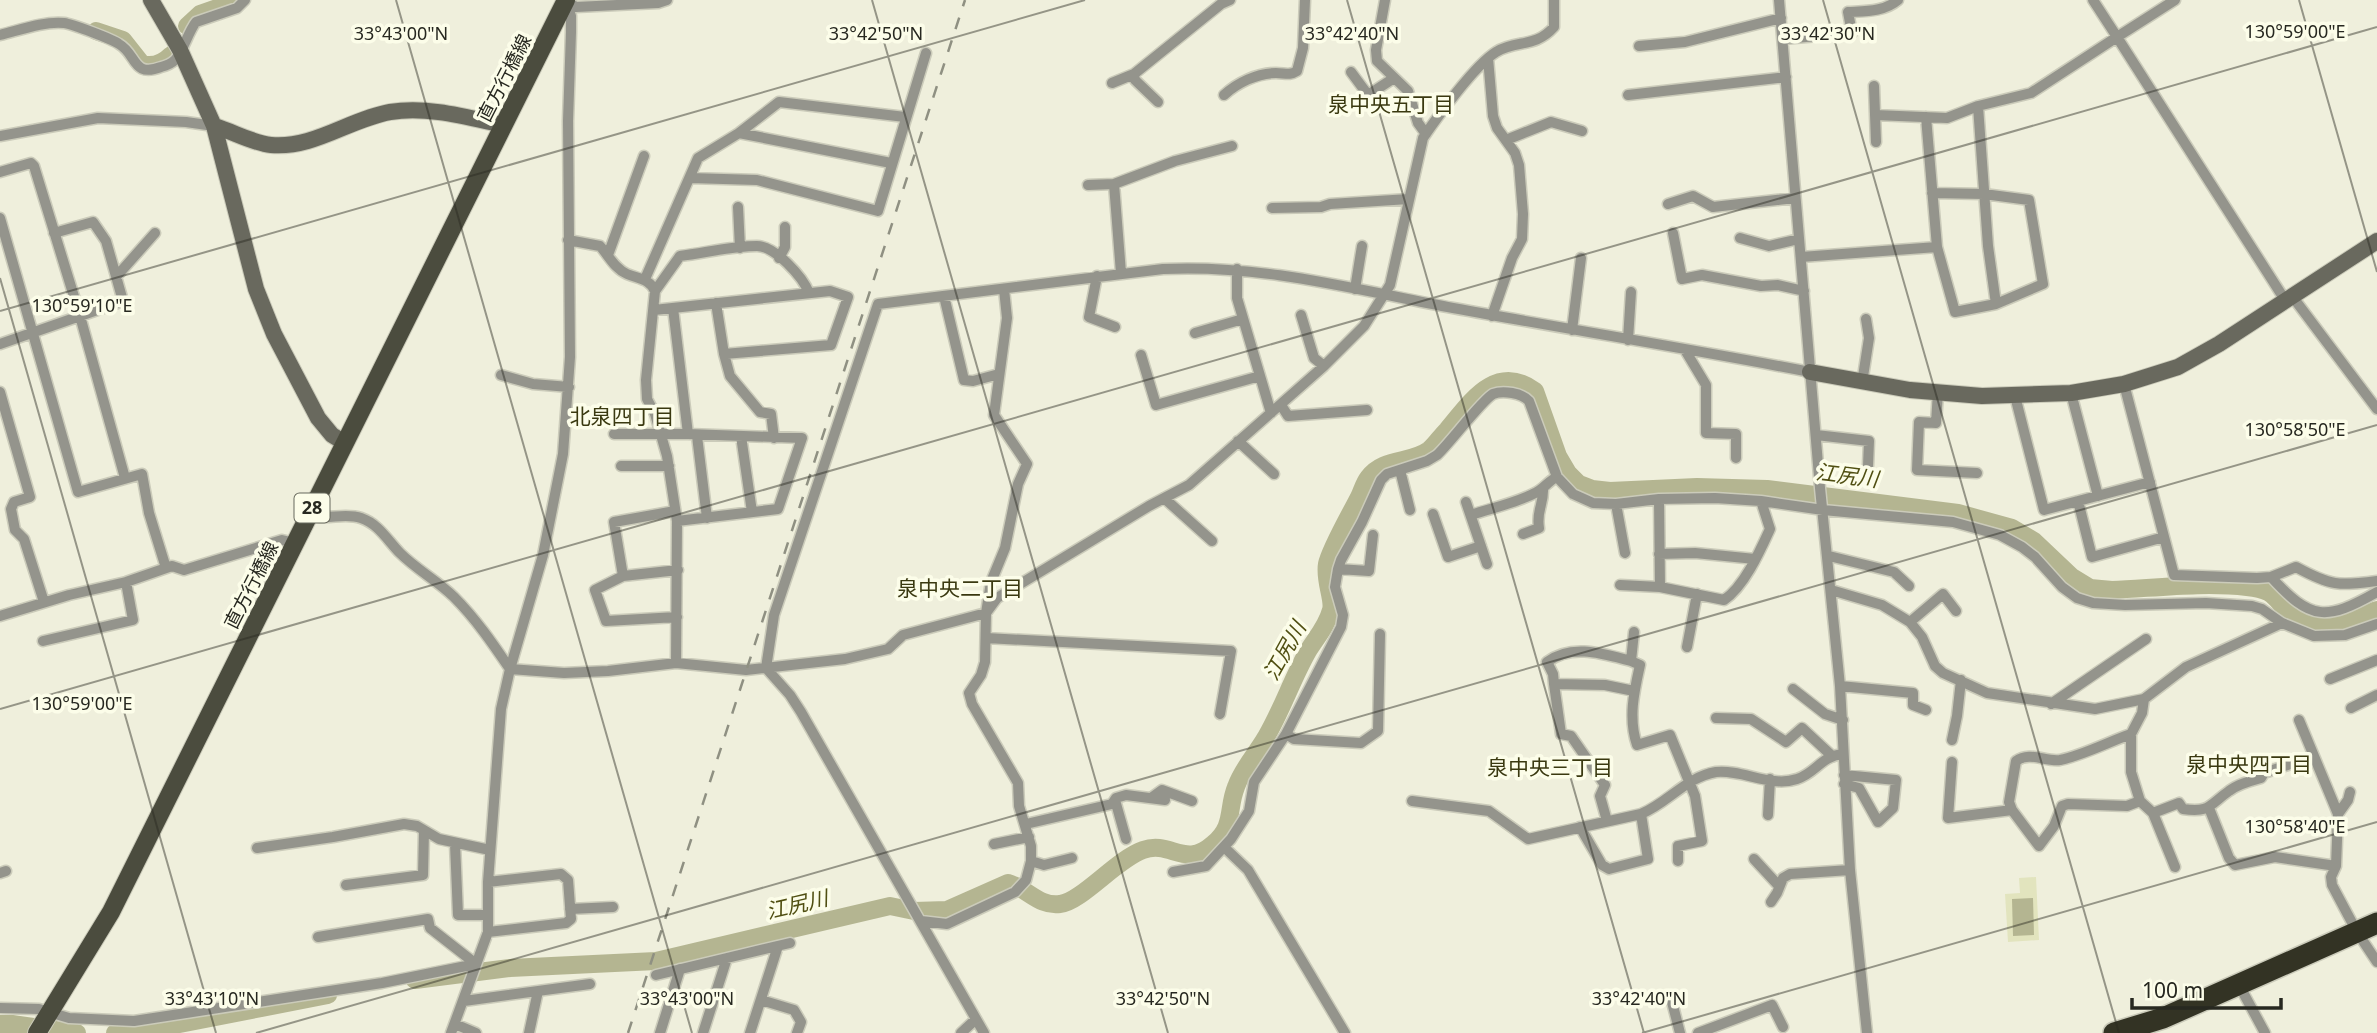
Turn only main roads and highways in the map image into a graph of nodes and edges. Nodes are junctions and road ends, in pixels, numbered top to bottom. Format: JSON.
{"nodes":[{"id":1,"x":566,"y":1,"type":"edge"},
{"id":2,"x":2377,"y":923,"type":"edge"},
{"id":3,"x":37,"y":1033,"type":"edge"},
{"id":4,"x":2113,"y":1033,"type":"edge"}],
"edges":[{"from":1,"to":3,"type":"main road","name":"直方行橋線","number":"28"},
{"from":2,"to":4,"type":"highway"}]}
